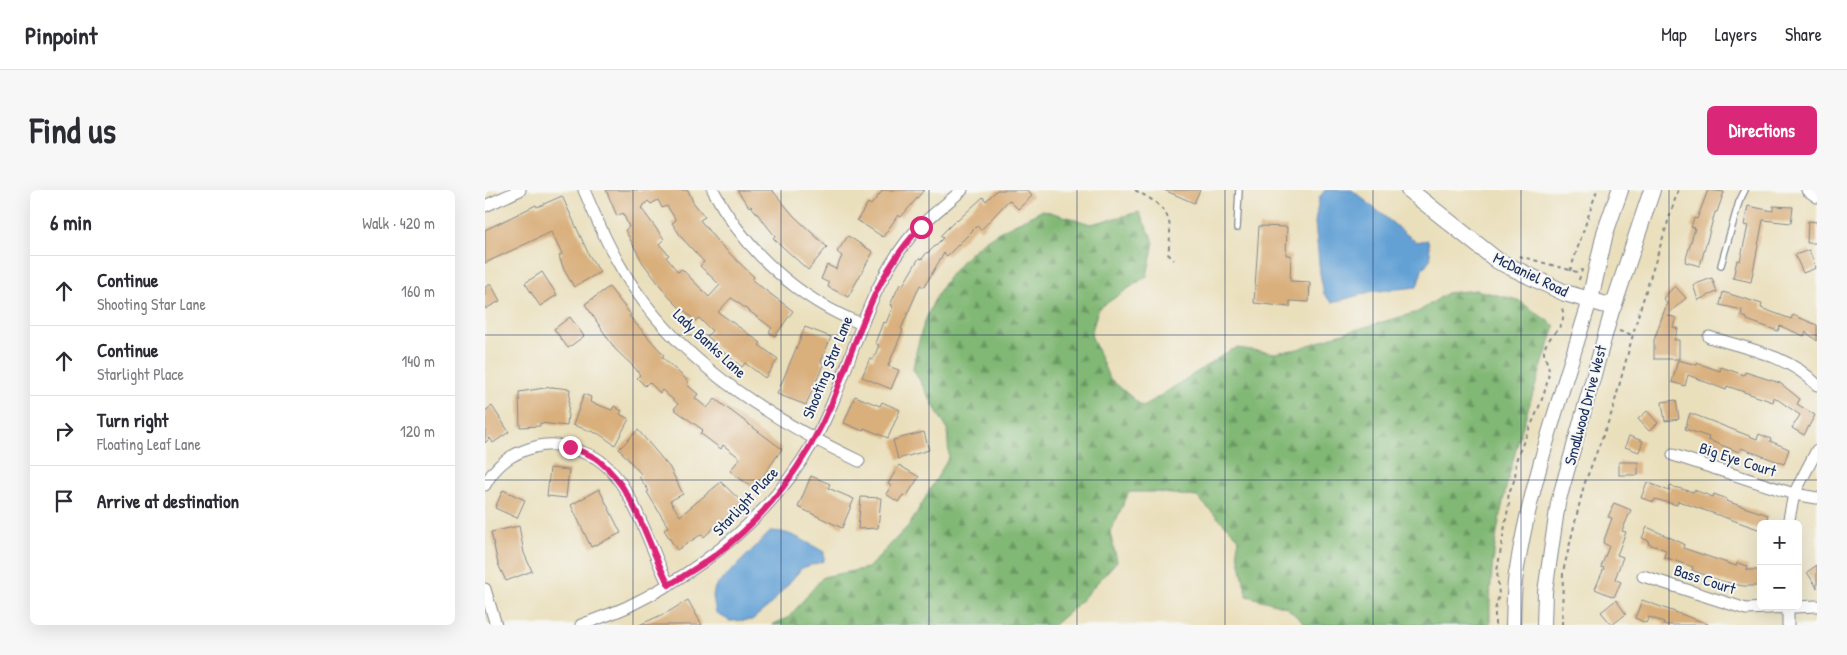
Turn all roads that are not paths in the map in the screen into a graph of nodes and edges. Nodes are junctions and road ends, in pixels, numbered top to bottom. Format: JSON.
{"nodes":[{"id":1,"x":521,"y":190,"type":"edge"},
{"id":2,"x":584,"y":190,"type":"edge"},
{"id":3,"x":713,"y":190,"type":"edge"},
{"id":4,"x":962,"y":190,"type":"edge"},
{"id":5,"x":1239,"y":190,"type":"edge"},
{"id":6,"x":1409,"y":190,"type":"edge"},
{"id":7,"x":1620,"y":190,"type":"edge"},
{"id":8,"x":1652,"y":190,"type":"edge"},
{"id":9,"x":1745,"y":190,"type":"edge"},
{"id":10,"x":1807,"y":190,"type":"edge"},
{"id":11,"x":1817,"y":197,"type":"edge"},
{"id":12,"x":485,"y":206,"type":"edge"},
{"id":13,"x":1237,"y":228,"type":"dead end"},
{"id":14,"x":1721,"y":266,"type":"dead end"},
{"id":15,"x":1590,"y":300,"type":"junction"},
{"id":16,"x":1613,"y":307,"type":"junction"},
{"id":17,"x":861,"y":324,"type":"junction"},
{"id":18,"x":1709,"y":337,"type":"dead end"},
{"id":19,"x":1817,"y":385,"type":"edge"},
{"id":20,"x":814,"y":440,"type":"junction"},
{"id":21,"x":1817,"y":450,"type":"edge"},
{"id":22,"x":1673,"y":455,"type":"dead end"},
{"id":23,"x":859,"y":461,"type":"dead end"},
{"id":24,"x":485,"y":484,"type":"edge"},
{"id":25,"x":1794,"y":494,"type":"junction"},
{"id":26,"x":1817,"y":498,"type":"edge"},
{"id":27,"x":1789,"y":520,"type":"edge"},
{"id":28,"x":1643,"y":576,"type":"dead end"},
{"id":29,"x":669,"y":585,"type":"junction"},
{"id":30,"x":485,"y":589,"type":"edge"},
{"id":31,"x":1817,"y":606,"type":"edge"},
{"id":32,"x":1802,"y":607,"type":"edge"},
{"id":33,"x":1757,"y":608,"type":"edge"},
{"id":34,"x":1788,"y":610,"type":"edge"},
{"id":35,"x":587,"y":624,"type":"edge"},
{"id":36,"x":496,"y":625,"type":"edge"},
{"id":37,"x":1513,"y":625,"type":"edge"},
{"id":38,"x":1544,"y":625,"type":"edge"},
{"id":39,"x":1788,"y":625,"type":"edge"}],
"edges":[{"from":1,"to":12,"type":"street"},
{"from":2,"to":20,"type":"street","name":"Lady Banks Lane"},
{"from":3,"to":17,"type":"street"},
{"from":4,"to":17,"type":"street","name":"Shooting Star Lane"},
{"from":5,"to":13,"type":"lane"},
{"from":6,"to":15,"type":"main road","name":"McDaniel Road"},
{"from":7,"to":15,"type":"main road","name":"Smallwood Drive West"},
{"from":8,"to":16,"type":"main road","name":"Smallwood Drive West"},
{"from":9,"to":14,"type":"lane"},
{"from":10,"to":11,"type":"street"},
{"from":15,"to":16,"type":"main road","name":"McDaniel Road"},
{"from":15,"to":37,"type":"street","name":"Smallwood Drive West"},
{"from":16,"to":38,"type":"street","name":"Smallwood Drive West"},
{"from":17,"to":20,"type":"street","name":"Shooting Star Lane"},
{"from":18,"to":19,"type":"street"},
{"from":20,"to":23,"type":"street","name":"Lady Banks Lane"},
{"from":20,"to":29,"type":"street","name":"Starlight Place"},
{"from":21,"to":25,"type":"street"},
{"from":22,"to":25,"type":"street","name":"Big Eye Court"},
{"from":24,"to":29,"type":"street"},
{"from":25,"to":26,"type":"street","name":"Big Eye Court"},
{"from":25,"to":27,"type":"street"},
{"from":28,"to":33,"type":"street","name":"Bass Court"},
{"from":29,"to":35,"type":"street","name":"Starlight Place"},
{"from":30,"to":36,"type":"street"},
{"from":31,"to":32,"type":"street","name":"Bass Court"},
{"from":34,"to":39,"type":"street"}]}
